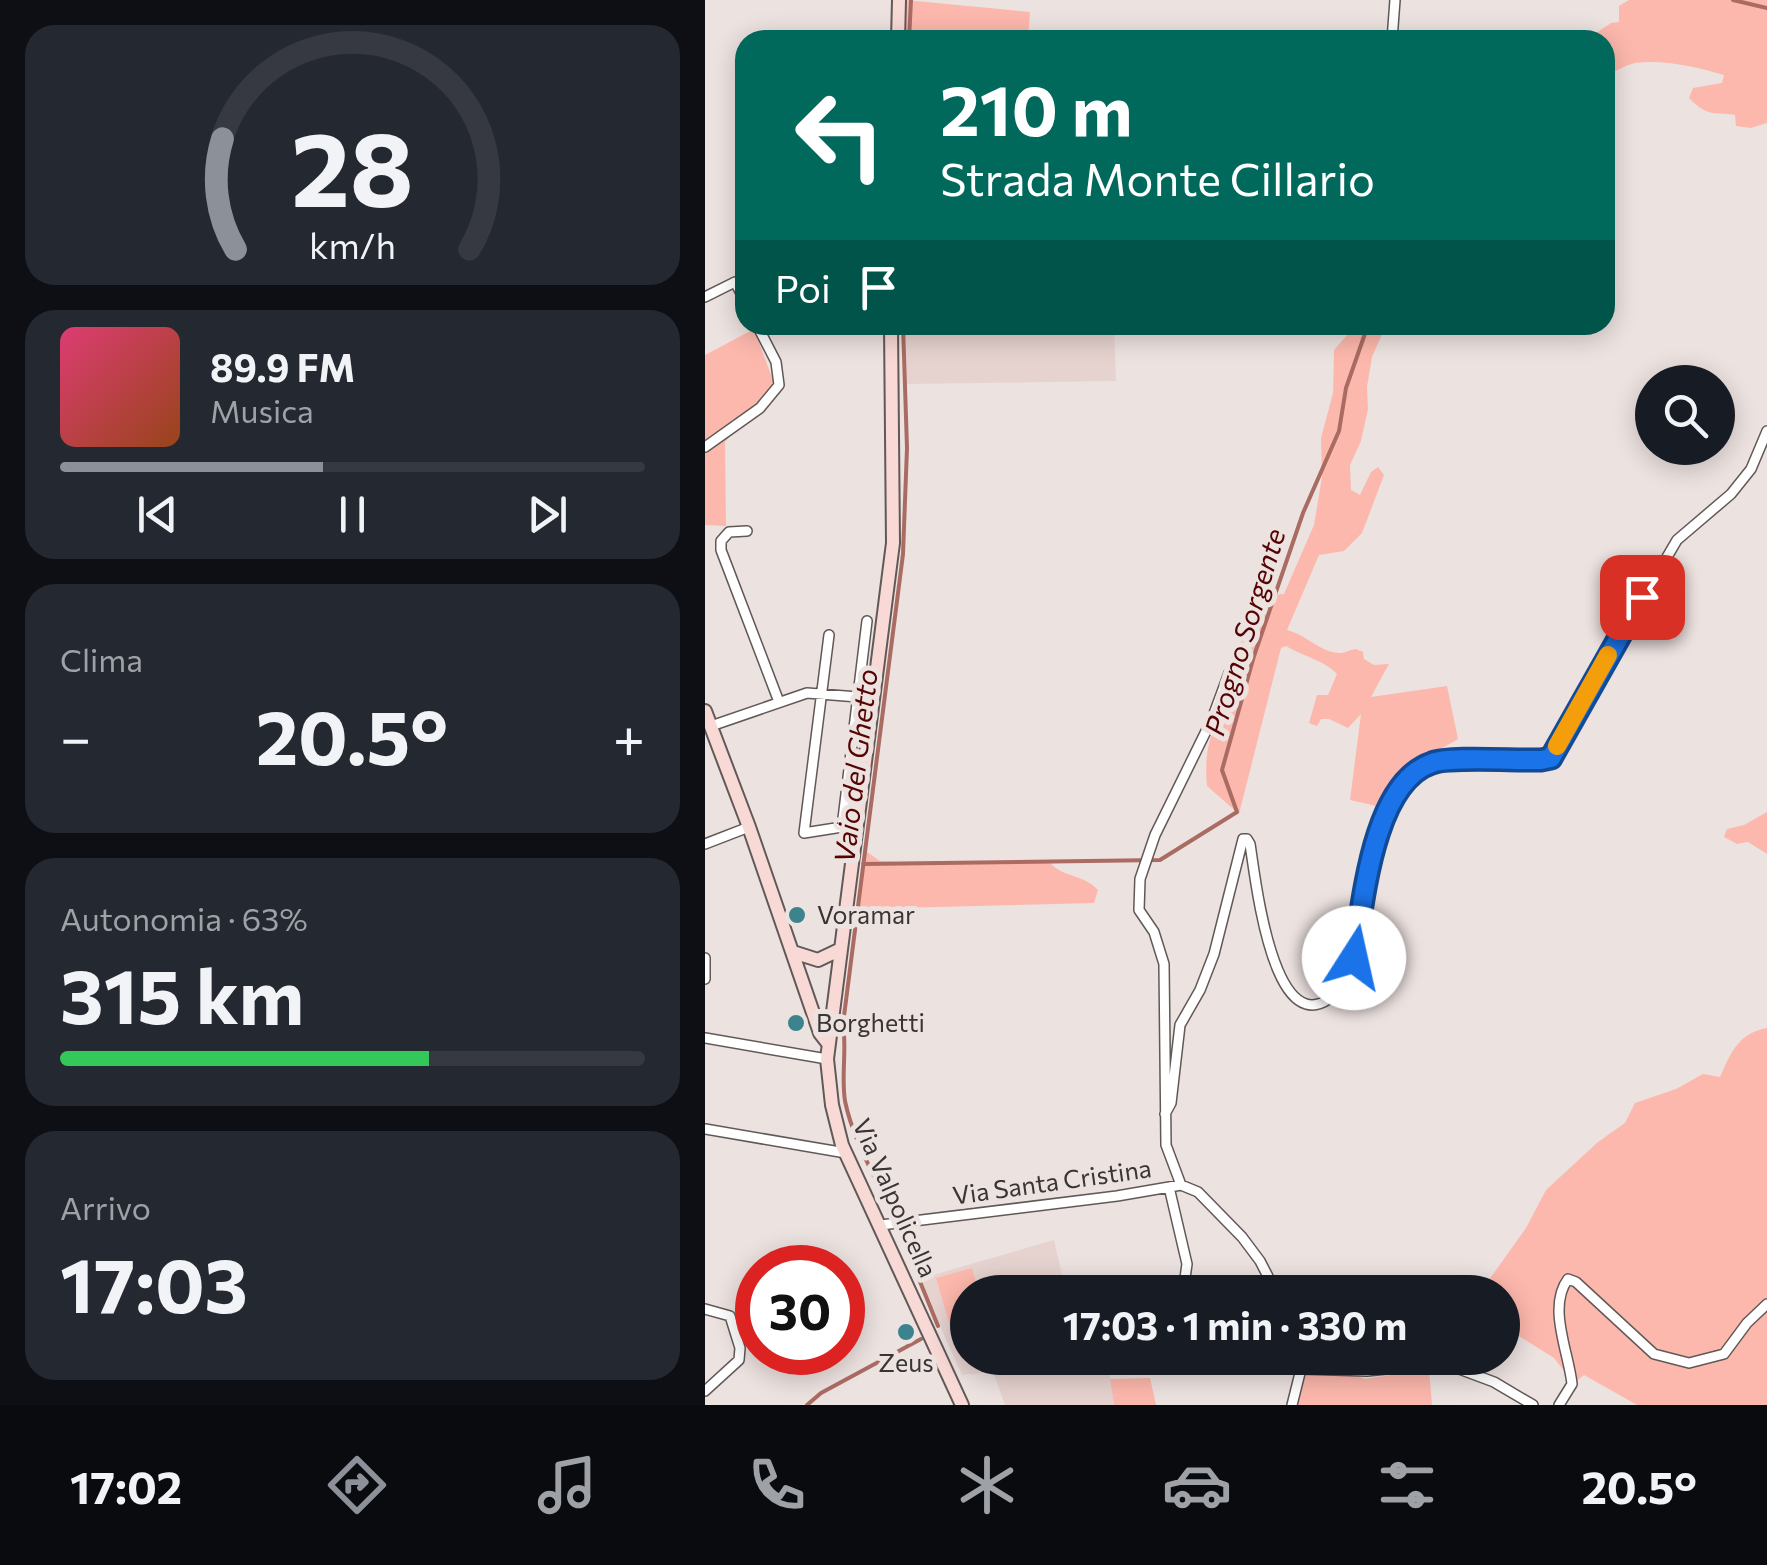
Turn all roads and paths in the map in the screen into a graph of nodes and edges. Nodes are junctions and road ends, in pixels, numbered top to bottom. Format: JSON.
{"nodes":[{"id":1,"x":899,"y":0,"type":"edge"},
{"id":2,"x":1395,"y":0,"type":"edge"},
{"id":3,"x":898,"y":30,"type":"edge"},
{"id":4,"x":1392,"y":30,"type":"edge"},
{"id":5,"x":735,"y":282,"type":"edge"},
{"id":6,"x":705,"y":297,"type":"edge"},
{"id":7,"x":762,"y":335,"type":"edge"},
{"id":8,"x":891,"y":335,"type":"edge"},
{"id":9,"x":1767,"y":430,"type":"edge"},
{"id":10,"x":705,"y":447,"type":"edge"},
{"id":11,"x":747,"y":531,"type":"dead end"},
{"id":12,"x":867,"y":622,"type":"dead end"},
{"id":13,"x":829,"y":635,"type":"dead end"},
{"id":14,"x":1229,"y":674,"type":"dead end"},
{"id":15,"x":821,"y":694,"type":"junction"},
{"id":16,"x":858,"y":697,"type":"junction"},
{"id":17,"x":779,"y":702,"type":"junction"},
{"id":18,"x":705,"y":711,"type":"edge"},
{"id":19,"x":711,"y":726,"type":"junction"},
{"id":20,"x":749,"y":827,"type":"junction"},
{"id":21,"x":705,"y":844,"type":"edge"},
{"id":22,"x":839,"y":950,"type":"junction"},
{"id":23,"x":793,"y":952,"type":"junction"},
{"id":24,"x":705,"y":958,"type":"edge"},
{"id":25,"x":705,"y":978,"type":"edge"},
{"id":26,"x":705,"y":1038,"type":"edge"},
{"id":27,"x":827,"y":1042,"type":"junction"},
{"id":28,"x":827,"y":1060,"type":"junction"},
{"id":29,"x":1165,"y":1114,"type":"junction"},
{"id":30,"x":705,"y":1129,"type":"edge"},
{"id":31,"x":846,"y":1153,"type":"junction"},
{"id":32,"x":1185,"y":1186,"type":"junction"},
{"id":33,"x":1169,"y":1187,"type":"junction"},
{"id":34,"x":881,"y":1225,"type":"junction"},
{"id":35,"x":1185,"y":1275,"type":"edge"},
{"id":36,"x":1268,"y":1275,"type":"edge"},
{"id":37,"x":1767,"y":1304,"type":"edge"},
{"id":38,"x":705,"y":1309,"type":"edge"},
{"id":39,"x":1299,"y":1375,"type":"edge"},
{"id":40,"x":1475,"y":1375,"type":"edge"},
{"id":41,"x":956,"y":1389,"type":"junction"},
{"id":42,"x":705,"y":1391,"type":"edge"},
{"id":43,"x":950,"y":1405,"type":"edge"},
{"id":44,"x":962,"y":1405,"type":"edge"},
{"id":45,"x":1293,"y":1405,"type":"edge"},
{"id":46,"x":1533,"y":1405,"type":"edge"},
{"id":47,"x":1559,"y":1405,"type":"edge"}],
"edges":[{"from":1,"to":3,"type":"main road"},
{"from":2,"to":4,"type":"street"},
{"from":5,"to":6,"type":"street"},
{"from":7,"to":10,"type":"street"},
{"from":8,"to":22,"type":"main road"},
{"from":9,"to":29,"type":"street"},
{"from":11,"to":17,"type":"street"},
{"from":12,"to":16,"type":"street"},
{"from":13,"to":15,"type":"street"},
{"from":14,"to":29,"type":"street"},
{"from":15,"to":16,"type":"street"},
{"from":15,"to":16,"type":"street"},
{"from":15,"to":17,"type":"street"},
{"from":17,"to":19,"type":"street"},
{"from":18,"to":19,"type":"main road"},
{"from":19,"to":20,"type":"main road"},
{"from":20,"to":21,"type":"street"},
{"from":20,"to":23,"type":"main road"},
{"from":22,"to":23,"type":"main road"},
{"from":22,"to":27,"type":"main road"},
{"from":23,"to":27,"type":"main road"},
{"from":24,"to":25,"type":"street"},
{"from":26,"to":28,"type":"street"},
{"from":27,"to":28,"type":"main road","name":"Via Valpolicella"},
{"from":28,"to":31,"type":"main road","name":"Via Valpolicella"},
{"from":29,"to":32,"type":"street"},
{"from":30,"to":31,"type":"street"},
{"from":31,"to":34,"type":"main road","name":"Via Valpolicella"},
{"from":32,"to":33,"type":"street","name":"Via Santa Cristina"},
{"from":32,"to":36,"type":"street"},
{"from":33,"to":34,"type":"street","name":"Via Santa Cristina"},
{"from":33,"to":35,"type":"street","name":"Via Santa Cristina"},
{"from":34,"to":41,"type":"main road","name":"Via Valpolicella"},
{"from":37,"to":47,"type":"street"},
{"from":38,"to":42,"type":"street"},
{"from":39,"to":45,"type":"street"},
{"from":40,"to":46,"type":"street"},
{"from":41,"to":43,"type":"street"},
{"from":41,"to":44,"type":"main road","name":"Via Valpolicella"}]}
